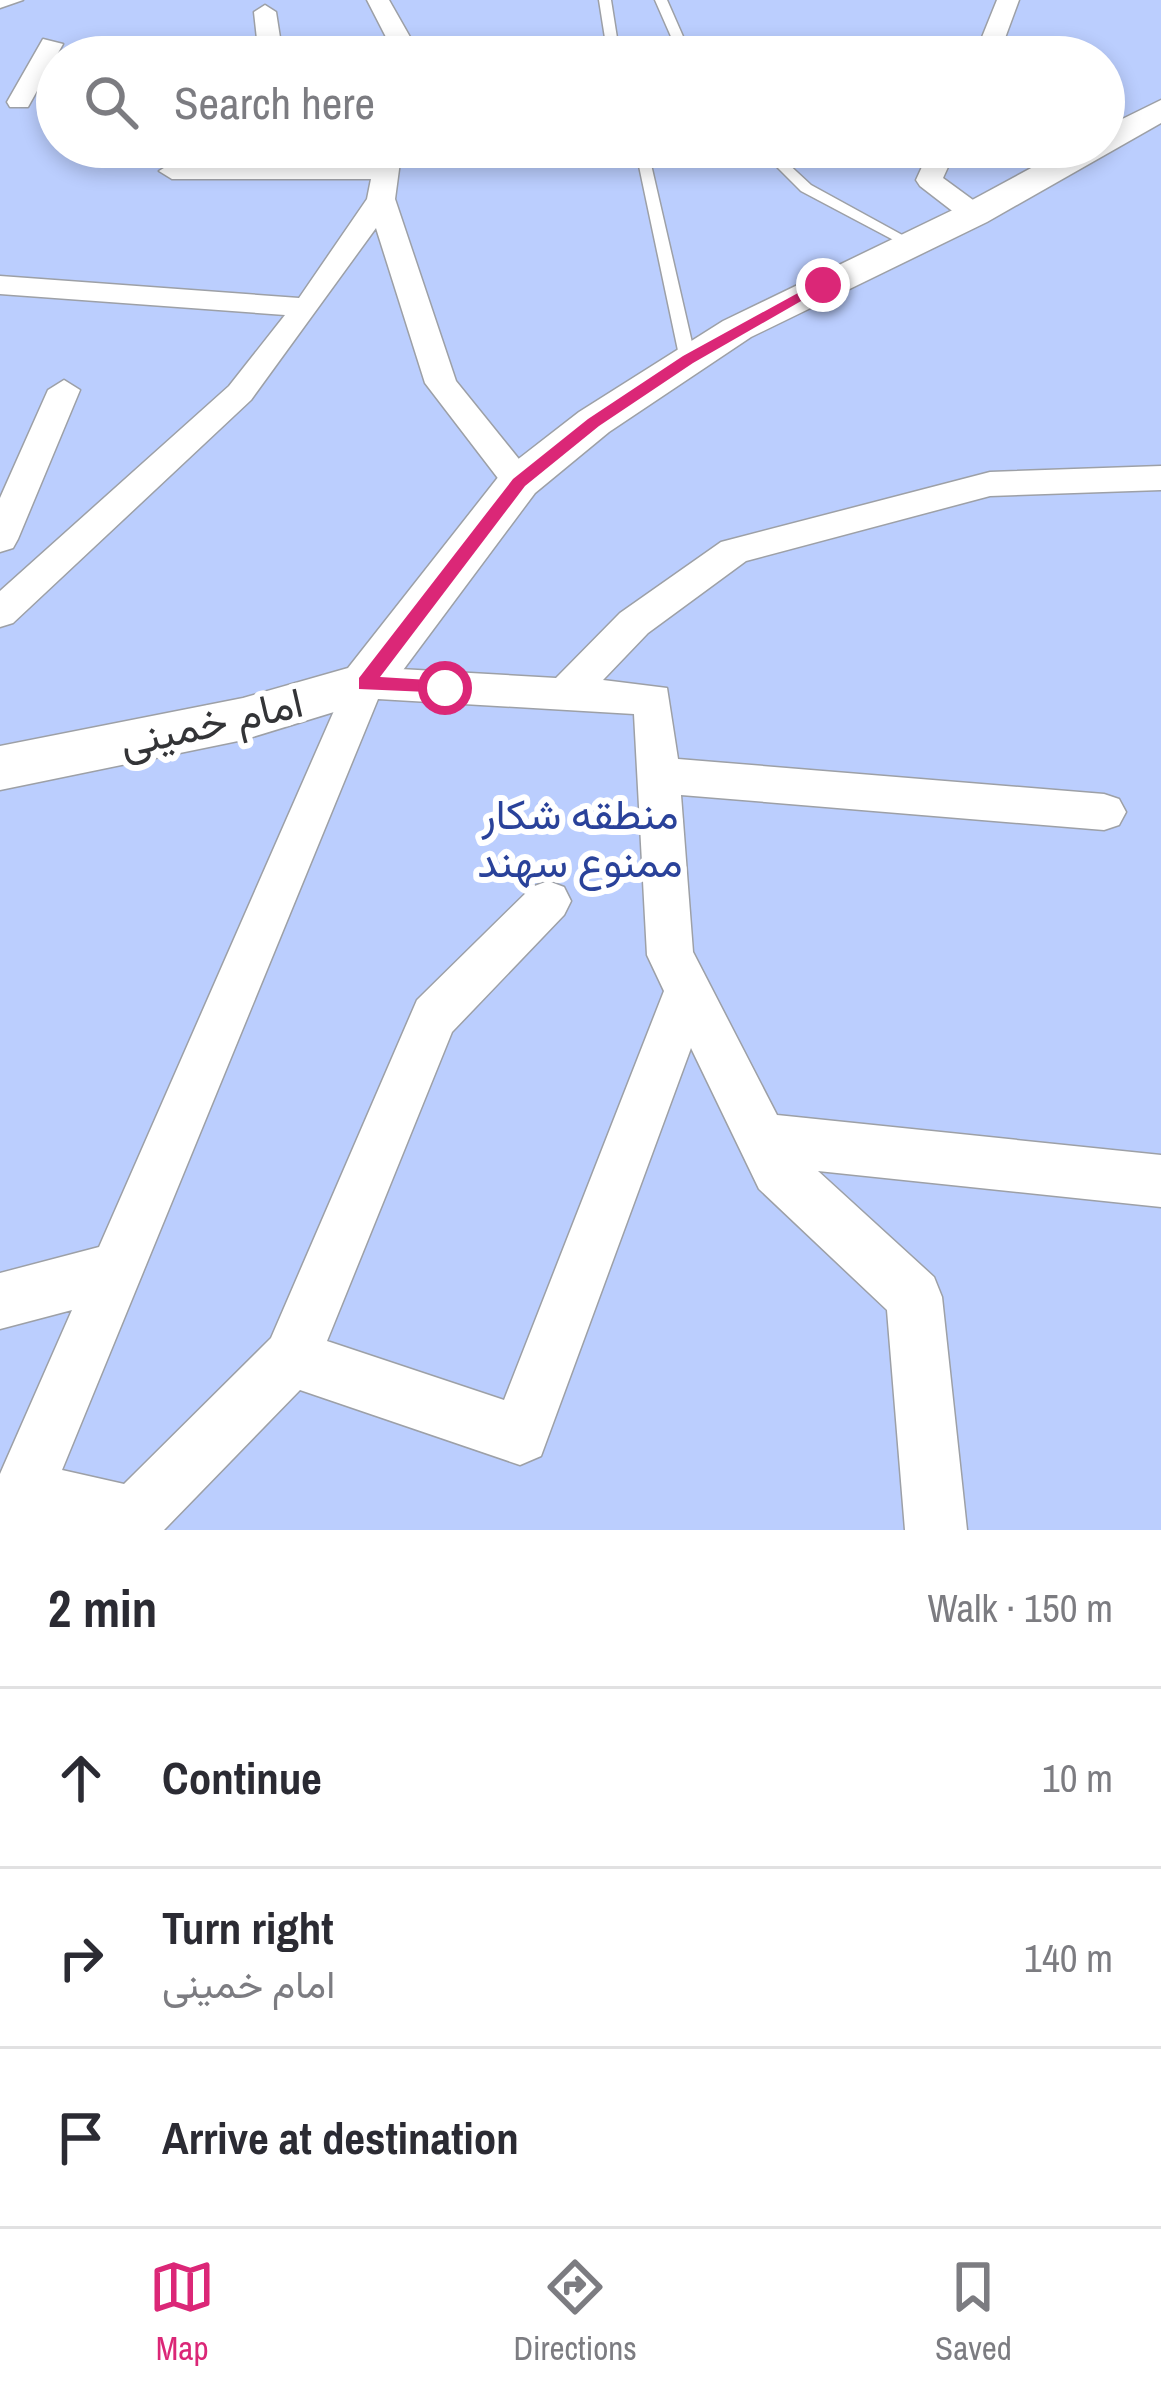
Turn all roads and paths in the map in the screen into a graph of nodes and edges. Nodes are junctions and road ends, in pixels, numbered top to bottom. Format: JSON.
{"nodes":[{"id":1,"x":12,"y":0,"type":"edge"},
{"id":2,"x":378,"y":0,"type":"edge"},
{"id":3,"x":409,"y":0,"type":"edge"},
{"id":4,"x":605,"y":0,"type":"edge"},
{"id":5,"x":661,"y":0,"type":"edge"},
{"id":6,"x":1008,"y":0,"type":"edge"},
{"id":7,"x":0,"y":1,"type":"edge"},
{"id":8,"x":265,"y":12,"type":"dead end"},
{"id":9,"x":268,"y":36,"type":"edge"},
{"id":10,"x":393,"y":36,"type":"edge"},
{"id":11,"x":401,"y":36,"type":"edge"},
{"id":12,"x":611,"y":36,"type":"edge"},
{"id":13,"x":677,"y":36,"type":"edge"},
{"id":14,"x":994,"y":36,"type":"edge"},
{"id":15,"x":36,"y":65,"type":"edge"},
{"id":16,"x":10,"y":102,"type":"edge"},
{"id":17,"x":1161,"y":110,"type":"edge"},
{"id":18,"x":1125,"y":130,"type":"edge"},
{"id":19,"x":646,"y":168,"type":"edge"},
{"id":20,"x":785,"y":168,"type":"edge"},
{"id":21,"x":934,"y":168,"type":"edge"},
{"id":22,"x":1057,"y":168,"type":"edge"},
{"id":23,"x":172,"y":171,"type":"dead end"},
{"id":24,"x":385,"y":173,"type":"edge"},
{"id":25,"x":974,"y":214,"type":"junction"},
{"id":26,"x":908,"y":242,"type":"junction"},
{"id":27,"x":0,"y":286,"type":"edge"},
{"id":28,"x":307,"y":308,"type":"junction"},
{"id":29,"x":688,"y":360,"type":"junction"},
{"id":30,"x":64,"y":390,"type":"dead end"},
{"id":31,"x":1161,"y":478,"type":"edge"},
{"id":32,"x":519,"y":482,"type":"junction"},
{"id":33,"x":0,"y":541,"type":"edge"},
{"id":34,"x":77,"y":542,"type":"junction"},
{"id":35,"x":0,"y":613,"type":"edge"},
{"id":36,"x":365,"y":683,"type":"junction"},
{"id":37,"x":564,"y":694,"type":"junction"},
{"id":38,"x":0,"y":767,"type":"edge"},
{"id":39,"x":658,"y":775,"type":"junction"},
{"id":40,"x":1104,"y":812,"type":"dead end"},
{"id":41,"x":548,"y":901,"type":"dead end"},
{"id":42,"x":688,"y":991,"type":"junction"},
{"id":43,"x":763,"y":1139,"type":"junction"},
{"id":44,"x":1161,"y":1181,"type":"edge"},
{"id":45,"x":118,"y":1270,"type":"junction"},
{"id":46,"x":0,"y":1301,"type":"edge"},
{"id":47,"x":291,"y":1358,"type":"junction"},
{"id":48,"x":16,"y":1511,"type":"edge"},
{"id":49,"x":936,"y":1530,"type":"edge"}],
"edges":[{"from":1,"to":7,"type":"street"},
{"from":2,"to":10,"type":"street"},
{"from":3,"to":11,"type":"street"},
{"from":4,"to":12,"type":"lane"},
{"from":5,"to":13,"type":"lane"},
{"from":6,"to":14,"type":"street"},
{"from":8,"to":9,"type":"street"},
{"from":15,"to":16,"type":"street"},
{"from":17,"to":18,"type":"street"},
{"from":19,"to":29,"type":"lane"},
{"from":20,"to":26,"type":"lane"},
{"from":21,"to":25,"type":"street"},
{"from":22,"to":25,"type":"street"},
{"from":23,"to":24,"type":"street"},
{"from":24,"to":28,"type":"street"},
{"from":24,"to":32,"type":"street"},
{"from":25,"to":26,"type":"street"},
{"from":26,"to":29,"type":"street"},
{"from":27,"to":28,"type":"street"},
{"from":28,"to":34,"type":"street"},
{"from":29,"to":32,"type":"street"},
{"from":30,"to":33,"type":"street"},
{"from":31,"to":37,"type":"street"},
{"from":32,"to":36,"type":"street"},
{"from":33,"to":34,"type":"street"},
{"from":34,"to":35,"type":"street"},
{"from":36,"to":37,"type":"street"},
{"from":36,"to":38,"type":"street","name":"امام خمینی"},
{"from":36,"to":45,"type":"street"},
{"from":37,"to":39,"type":"street"},
{"from":39,"to":40,"type":"street"},
{"from":39,"to":42,"type":"street"},
{"from":41,"to":47,"type":"street"},
{"from":42,"to":43,"type":"street"},
{"from":42,"to":47,"type":"street"},
{"from":43,"to":44,"type":"street"},
{"from":43,"to":49,"type":"street"},
{"from":45,"to":46,"type":"street"},
{"from":45,"to":48,"type":"street"},
{"from":47,"to":48,"type":"street"}]}
